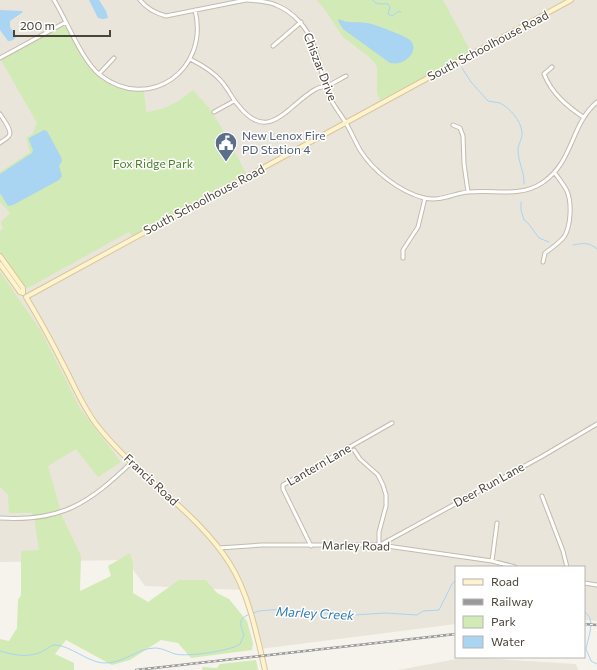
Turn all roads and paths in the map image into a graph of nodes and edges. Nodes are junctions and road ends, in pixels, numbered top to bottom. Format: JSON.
{"nodes":[{"id":1,"x":54,"y":0,"type":"edge"},
{"id":2,"x":140,"y":0,"type":"edge"},
{"id":3,"x":246,"y":0,"type":"edge"},
{"id":4,"x":571,"y":0,"type":"edge"},
{"id":5,"x":195,"y":10,"type":"junction"},
{"id":6,"x":66,"y":22,"type":"junction"},
{"id":7,"x":301,"y":22,"type":"junction"},
{"id":8,"x":273,"y":46,"type":"dead end"},
{"id":9,"x":0,"y":58,"type":"edge"},
{"id":10,"x":114,"y":58,"type":"dead end"},
{"id":11,"x":190,"y":59,"type":"junction"},
{"id":12,"x":552,"y":67,"type":"dead end"},
{"id":13,"x":99,"y":74,"type":"junction"},
{"id":14,"x":346,"y":76,"type":"dead end"},
{"id":15,"x":326,"y":86,"type":"junction"},
{"id":16,"x":234,"y":101,"type":"junction"},
{"id":17,"x":597,"y":102,"type":"edge"},
{"id":18,"x":214,"y":112,"type":"dead end"},
{"id":19,"x":0,"y":114,"type":"edge"},
{"id":20,"x":583,"y":117,"type":"junction"},
{"id":21,"x":346,"y":122,"type":"junction"},
{"id":22,"x":453,"y":125,"type":"dead end"},
{"id":23,"x":0,"y":142,"type":"edge"},
{"id":24,"x":556,"y":173,"type":"junction"},
{"id":25,"x":468,"y":192,"type":"junction"},
{"id":26,"x":425,"y":198,"type":"junction"},
{"id":27,"x":0,"y":256,"type":"edge"},
{"id":28,"x":403,"y":258,"type":"dead end"},
{"id":29,"x":543,"y":262,"type":"dead end"},
{"id":30,"x":0,"y":264,"type":"edge"},
{"id":31,"x":24,"y":295,"type":"junction"},
{"id":32,"x":392,"y":423,"type":"dead end"},
{"id":33,"x":597,"y":424,"type":"edge"},
{"id":34,"x":354,"y":450,"type":"dead end"},
{"id":35,"x":132,"y":462,"type":"junction"},
{"id":36,"x":542,"y":496,"type":"dead end"},
{"id":37,"x":0,"y":518,"type":"edge"},
{"id":38,"x":497,"y":523,"type":"dead end"},
{"id":39,"x":380,"y":545,"type":"junction"},
{"id":40,"x":311,"y":546,"type":"junction"},
{"id":41,"x":219,"y":548,"type":"junction"},
{"id":42,"x":492,"y":561,"type":"junction"},
{"id":43,"x":511,"y":566,"type":"edge"},
{"id":44,"x":567,"y":566,"type":"edge"},
{"id":45,"x":585,"y":583,"type":"edge"},
{"id":46,"x":597,"y":585,"type":"edge"},
{"id":47,"x":265,"y":670,"type":"edge"}],
"edges":[{"from":1,"to":6,"type":"street"},
{"from":2,"to":5,"type":"street","name":"Chiszar Drive"},
{"from":3,"to":5,"type":"street","name":"Chiszar Drive"},
{"from":3,"to":7,"type":"street","name":"Chiszar Drive"},
{"from":4,"to":21,"type":"street","name":"South Schoolhouse Road"},
{"from":5,"to":11,"type":"street"},
{"from":6,"to":9,"type":"street"},
{"from":6,"to":13,"type":"street"},
{"from":7,"to":8,"type":"street"},
{"from":7,"to":15,"type":"street","name":"Chiszar Drive"},
{"from":10,"to":13,"type":"street"},
{"from":11,"to":13,"type":"street"},
{"from":11,"to":16,"type":"street"},
{"from":12,"to":20,"type":"street"},
{"from":14,"to":15,"type":"street"},
{"from":15,"to":16,"type":"street"},
{"from":15,"to":21,"type":"street","name":"Chiszar Drive"},
{"from":16,"to":18,"type":"street"},
{"from":17,"to":20,"type":"street"},
{"from":19,"to":23,"type":"street"},
{"from":20,"to":24,"type":"street"},
{"from":21,"to":26,"type":"street","name":"Chiszar Drive"},
{"from":21,"to":31,"type":"street","name":"South Schoolhouse Road"},
{"from":22,"to":25,"type":"street"},
{"from":24,"to":25,"type":"street"},
{"from":24,"to":29,"type":"street"},
{"from":25,"to":26,"type":"street"},
{"from":26,"to":28,"type":"street"},
{"from":27,"to":31,"type":"street","name":"Francis Road"},
{"from":30,"to":31,"type":"street","name":"Francis Road"},
{"from":31,"to":35,"type":"street","name":"Francis Road"},
{"from":32,"to":40,"type":"street","name":"Lantern Lane"},
{"from":33,"to":39,"type":"street","name":"Deer Run Lane"},
{"from":34,"to":39,"type":"street"},
{"from":35,"to":37,"type":"street"},
{"from":35,"to":41,"type":"street","name":"Francis Road"},
{"from":36,"to":44,"type":"street"},
{"from":38,"to":42,"type":"street"},
{"from":39,"to":40,"type":"street","name":"Marley Road"},
{"from":39,"to":42,"type":"street","name":"Marley Road"},
{"from":40,"to":41,"type":"street","name":"Marley Road"},
{"from":41,"to":47,"type":"street","name":"Francis Road"},
{"from":42,"to":43,"type":"street","name":"Marley Road"},
{"from":45,"to":46,"type":"street"}]}
